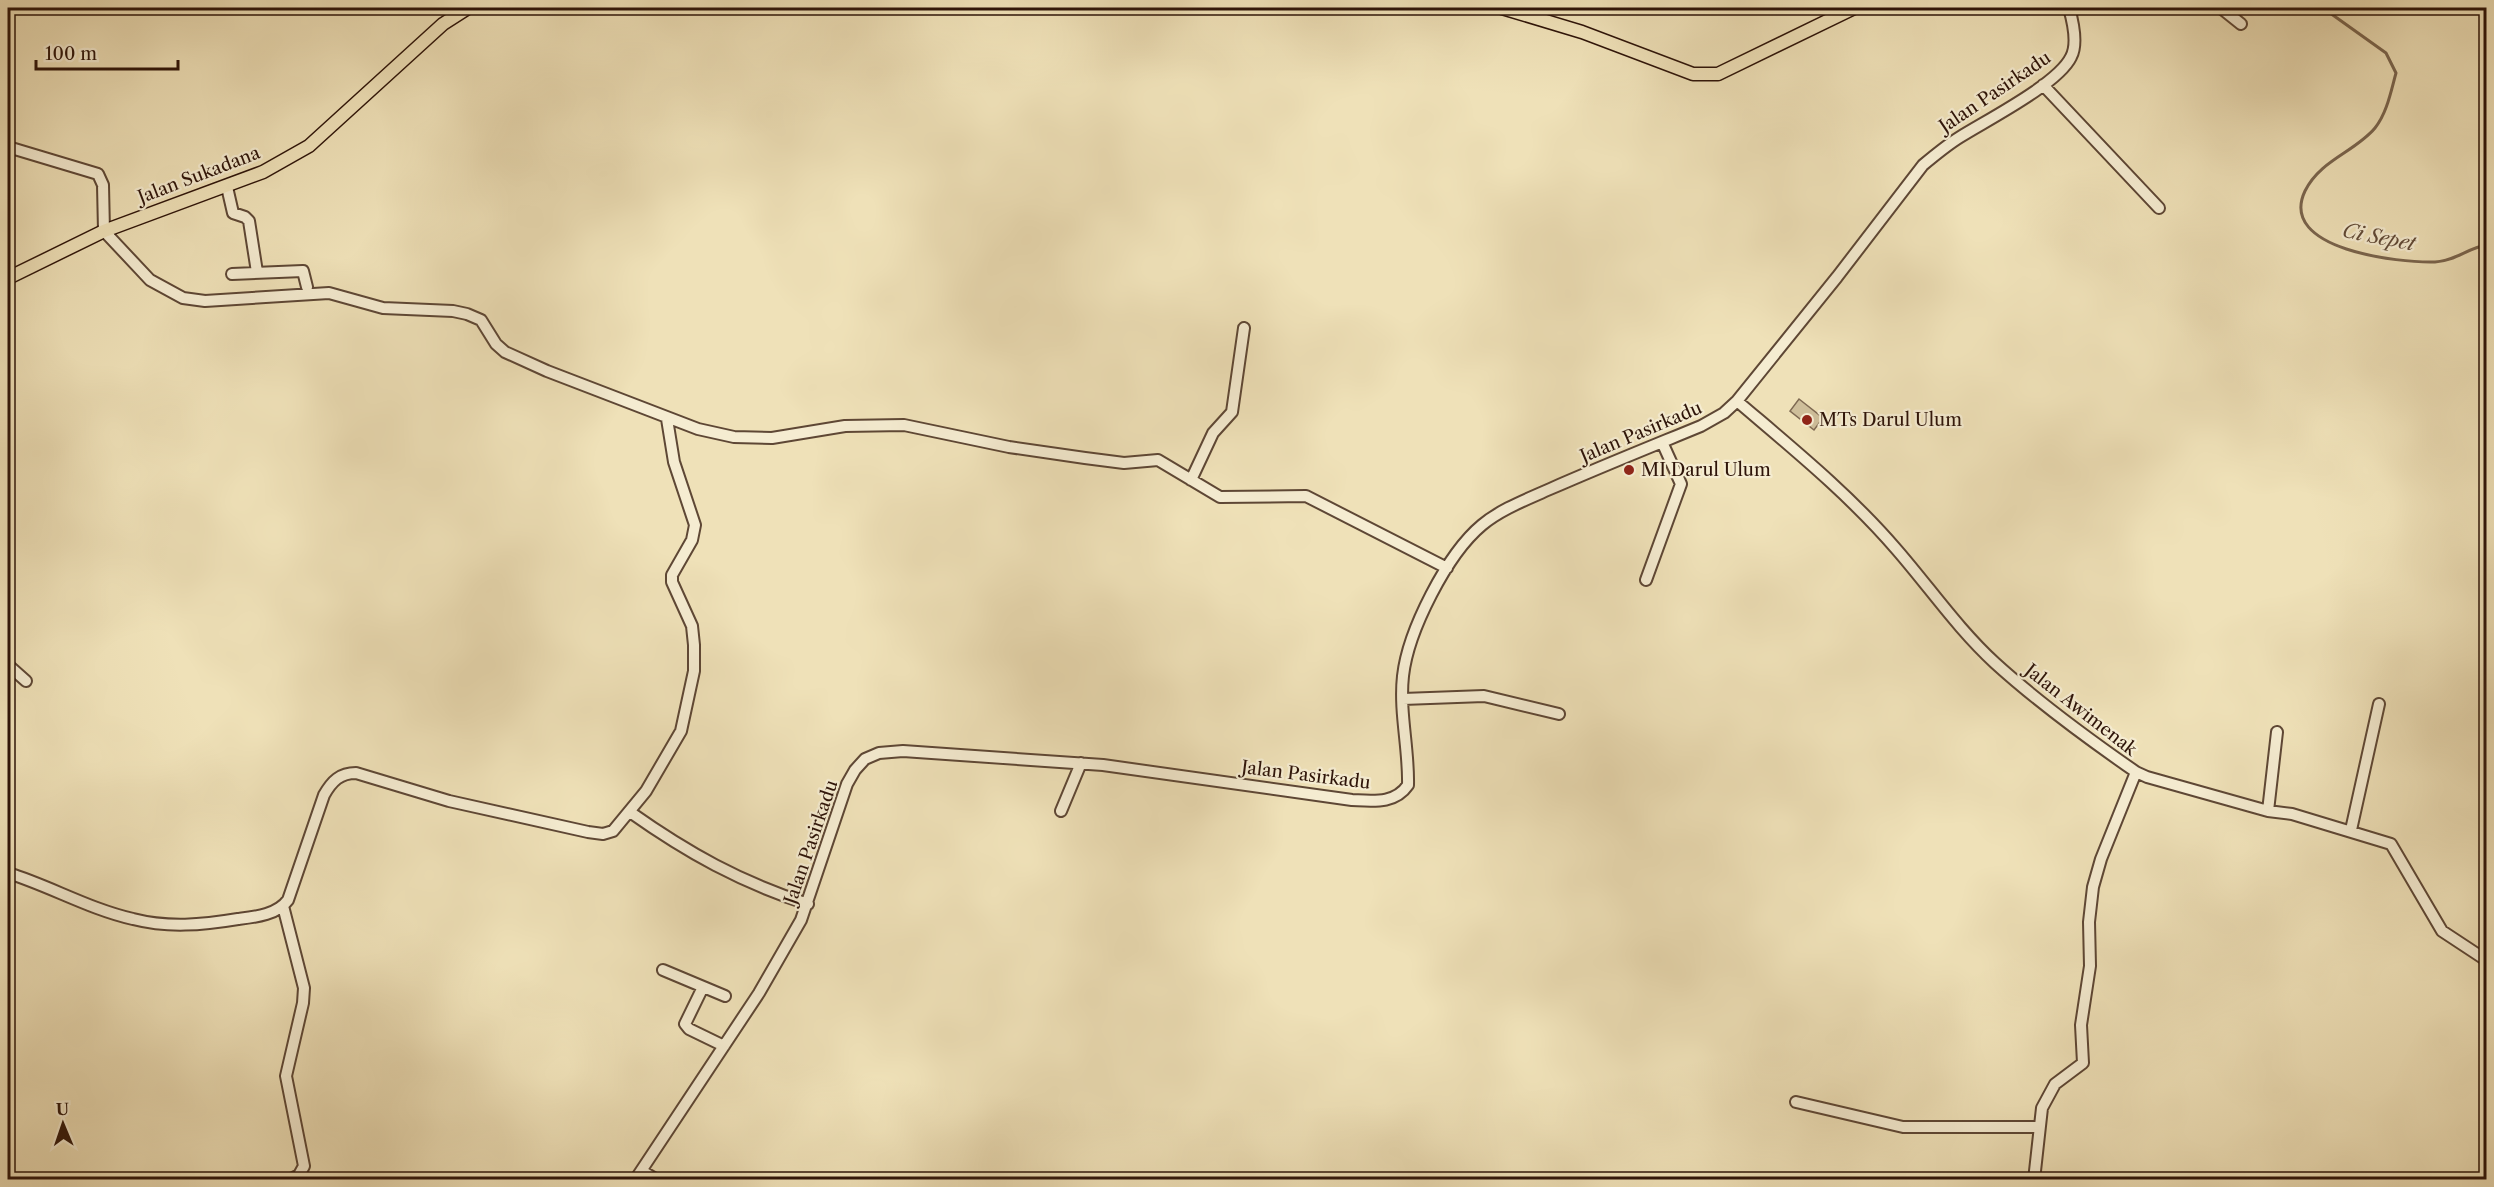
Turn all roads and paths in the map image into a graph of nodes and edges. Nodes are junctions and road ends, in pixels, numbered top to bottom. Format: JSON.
{"nodes":[{"id":1,"x":468,"y":8,"type":"edge"},
{"id":2,"x":1502,"y":8,"type":"edge"},
{"id":3,"x":1854,"y":8,"type":"edge"},
{"id":4,"x":2069,"y":8,"type":"edge"},
{"id":5,"x":2221,"y":8,"type":"edge"},
{"id":6,"x":2241,"y":24,"type":"dead end"},
{"id":7,"x":2043,"y":85,"type":"junction"},
{"id":8,"x":8,"y":147,"type":"edge"},
{"id":9,"x":227,"y":187,"type":"junction"},
{"id":10,"x":2159,"y":208,"type":"dead end"},
{"id":11,"x":104,"y":231,"type":"junction"},
{"id":12,"x":257,"y":272,"type":"junction"},
{"id":13,"x":232,"y":274,"type":"dead end"},
{"id":14,"x":8,"y":278,"type":"edge"},
{"id":15,"x":307,"y":286,"type":"dead end"},
{"id":16,"x":1244,"y":328,"type":"dead end"},
{"id":17,"x":1737,"y":401,"type":"junction"},
{"id":18,"x":667,"y":419,"type":"junction"},
{"id":19,"x":1662,"y":442,"type":"junction"},
{"id":20,"x":1191,"y":480,"type":"junction"},
{"id":21,"x":1447,"y":568,"type":"junction"},
{"id":22,"x":1646,"y":580,"type":"dead end"},
{"id":23,"x":8,"y":665,"type":"edge"},
{"id":24,"x":26,"y":681,"type":"dead end"},
{"id":25,"x":1403,"y":699,"type":"junction"},
{"id":26,"x":2379,"y":704,"type":"dead end"},
{"id":27,"x":1559,"y":714,"type":"dead end"},
{"id":28,"x":2277,"y":732,"type":"dead end"},
{"id":29,"x":1081,"y":763,"type":"junction"},
{"id":30,"x":2136,"y":772,"type":"junction"},
{"id":31,"x":1061,"y":811,"type":"dead end"},
{"id":32,"x":2268,"y":811,"type":"junction"},
{"id":33,"x":630,"y":812,"type":"junction"},
{"id":34,"x":2351,"y":830,"type":"junction"},
{"id":35,"x":8,"y":873,"type":"edge"},
{"id":36,"x":808,"y":904,"type":"junction"},
{"id":37,"x":283,"y":906,"type":"junction"},
{"id":38,"x":2487,"y":960,"type":"edge"},
{"id":39,"x":663,"y":970,"type":"dead end"},
{"id":40,"x":703,"y":987,"type":"junction"},
{"id":41,"x":725,"y":996,"type":"dead end"},
{"id":42,"x":724,"y":1046,"type":"junction"},
{"id":43,"x":1796,"y":1102,"type":"dead end"},
{"id":44,"x":2039,"y":1127,"type":"junction"},
{"id":45,"x":638,"y":1175,"type":"edge"},
{"id":46,"x":289,"y":1179,"type":"edge"},
{"id":47,"x":657,"y":1179,"type":"edge"},
{"id":48,"x":2034,"y":1179,"type":"edge"}],
"edges":[{"from":1,"to":9,"type":"main road","name":"Jalan Sukadana"},
{"from":2,"to":3,"type":"main road"},
{"from":4,"to":7,"type":"street","name":"Jalan Pasirkadu"},
{"from":5,"to":6,"type":"street"},
{"from":7,"to":10,"type":"street"},
{"from":7,"to":17,"type":"street","name":"Jalan Pasirkadu"},
{"from":8,"to":11,"type":"street"},
{"from":9,"to":11,"type":"main road","name":"Jalan Sukadana"},
{"from":9,"to":12,"type":"street"},
{"from":11,"to":14,"type":"main road","name":"Jalan Sukadana"},
{"from":11,"to":18,"type":"street"},
{"from":12,"to":13,"type":"street"},
{"from":12,"to":15,"type":"street"},
{"from":16,"to":20,"type":"street"},
{"from":17,"to":19,"type":"street","name":"Jalan Pasirkadu"},
{"from":17,"to":30,"type":"street","name":"Jalan Awimenak"},
{"from":18,"to":20,"type":"street"},
{"from":18,"to":33,"type":"street"},
{"from":19,"to":21,"type":"street","name":"Jalan Pasirkadu"},
{"from":19,"to":22,"type":"street"},
{"from":20,"to":21,"type":"street"},
{"from":21,"to":25,"type":"street","name":"Jalan Pasirkadu"},
{"from":23,"to":24,"type":"street"},
{"from":25,"to":27,"type":"street"},
{"from":25,"to":29,"type":"street","name":"Jalan Pasirkadu"},
{"from":26,"to":34,"type":"street"},
{"from":28,"to":32,"type":"street"},
{"from":29,"to":31,"type":"street"},
{"from":29,"to":36,"type":"street","name":"Jalan Pasirkadu"},
{"from":30,"to":32,"type":"street","name":"Jalan Awimenak"},
{"from":30,"to":44,"type":"street"},
{"from":32,"to":34,"type":"street","name":"Jalan Awimenak"},
{"from":33,"to":36,"type":"street"},
{"from":33,"to":37,"type":"street"},
{"from":34,"to":38,"type":"street","name":"Jalan Awimenak"},
{"from":35,"to":37,"type":"street"},
{"from":36,"to":42,"type":"street","name":"Jalan Pasirkadu"},
{"from":37,"to":46,"type":"street"},
{"from":39,"to":40,"type":"street"},
{"from":40,"to":41,"type":"street"},
{"from":40,"to":42,"type":"street"},
{"from":42,"to":45,"type":"street","name":"Jalan Pasirkadu"},
{"from":43,"to":44,"type":"street"},
{"from":44,"to":48,"type":"street"},
{"from":45,"to":47,"type":"street"}]}
